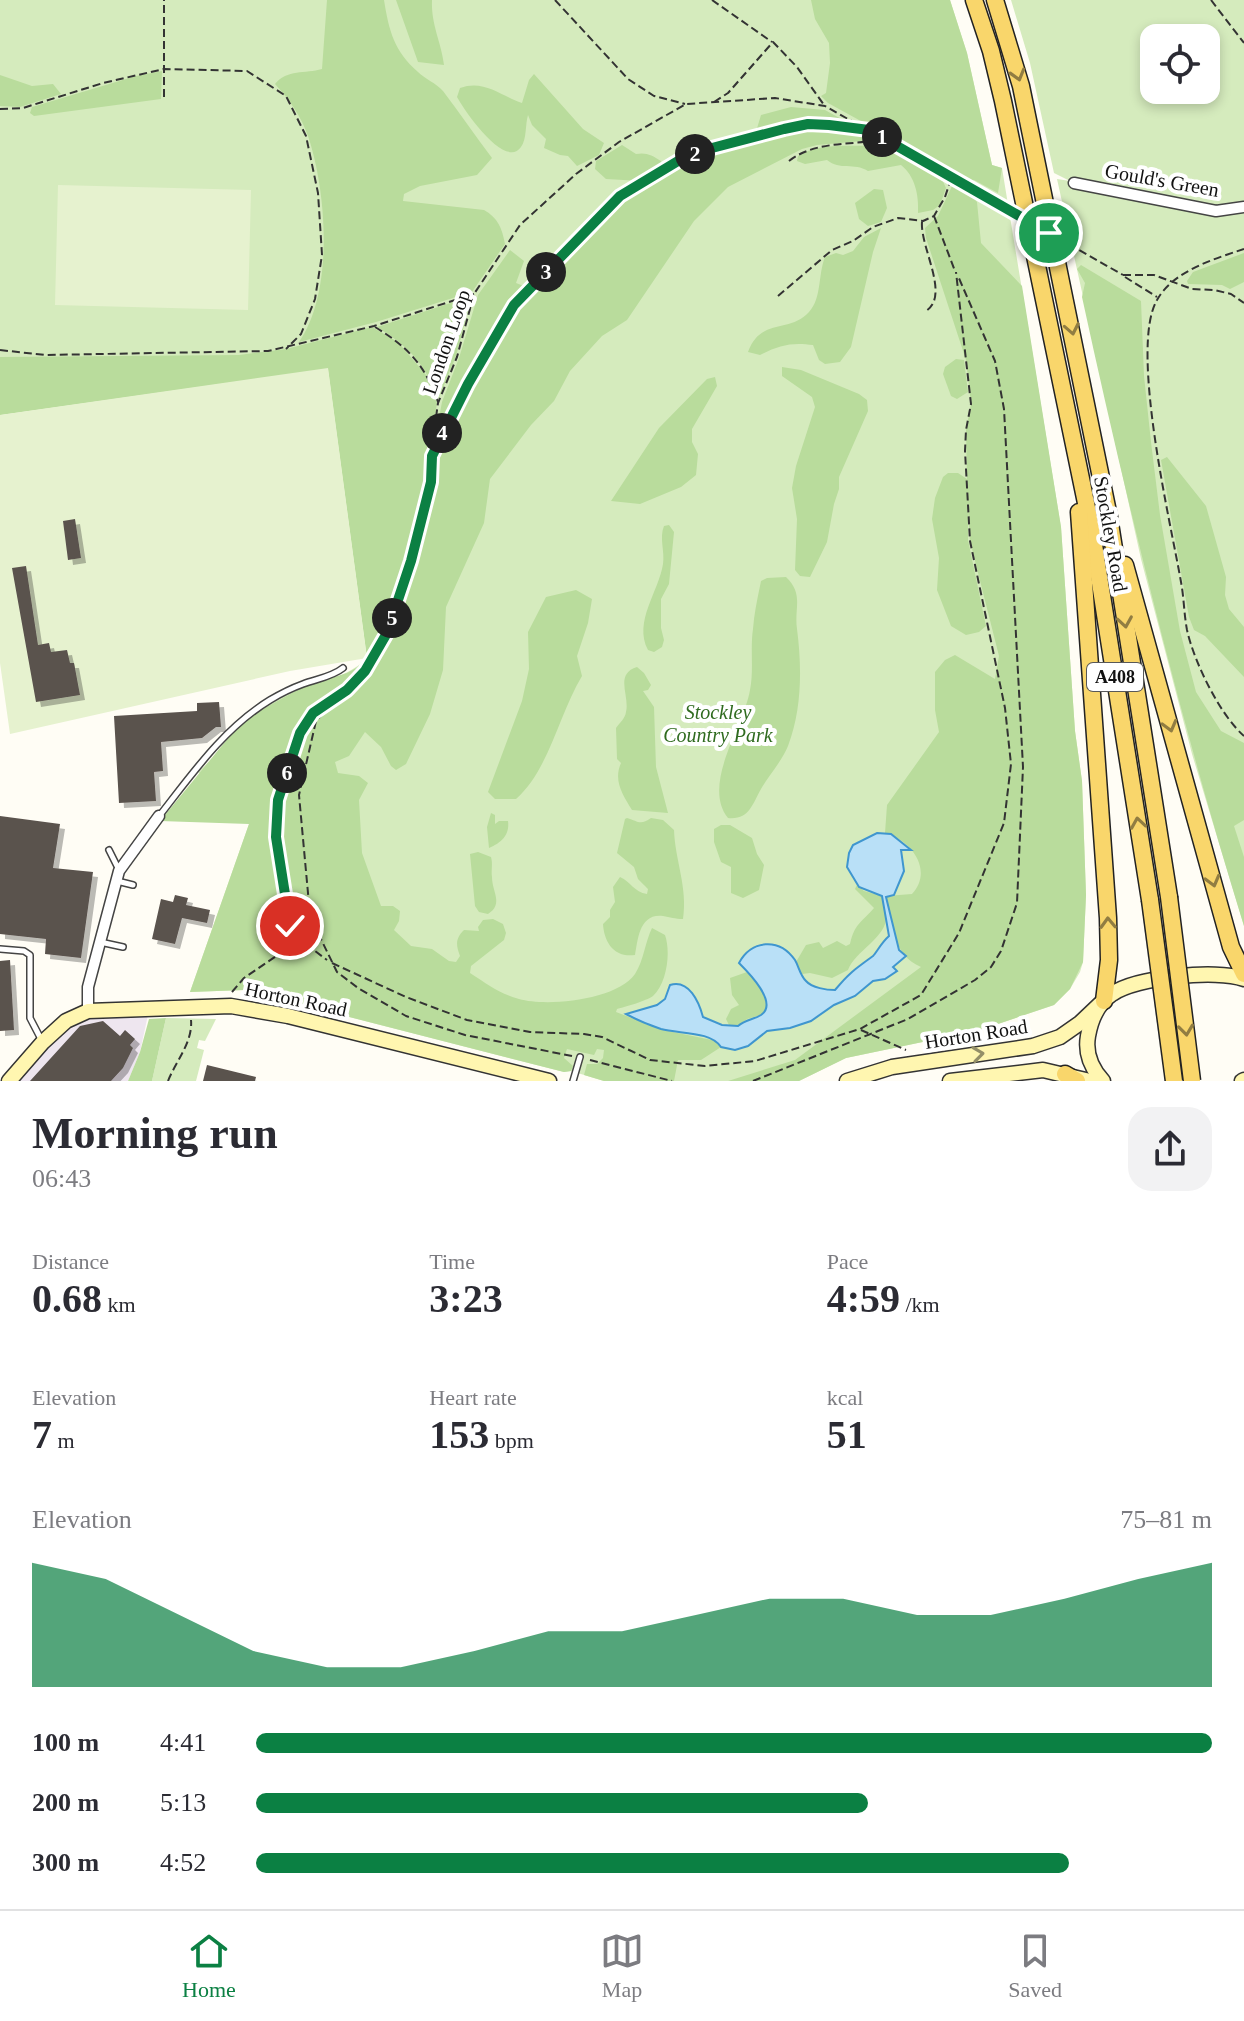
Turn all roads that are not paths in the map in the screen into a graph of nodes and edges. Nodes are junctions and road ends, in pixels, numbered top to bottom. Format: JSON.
{"nodes":[{"id":1,"x":974,"y":0,"type":"edge"},
{"id":2,"x":995,"y":0,"type":"edge"},
{"id":3,"x":1074,"y":183,"type":"dead end"},
{"id":4,"x":1244,"y":207,"type":"edge"},
{"id":5,"x":1075,"y":455,"type":"junction"},
{"id":6,"x":1109,"y":517,"type":"junction"},
{"id":7,"x":343,"y":668,"type":"dead end"},
{"id":8,"x":159,"y":816,"type":"joint"},
{"id":9,"x":109,"y":850,"type":"dead end"},
{"id":10,"x":118,"y":876,"type":"junction"},
{"id":11,"x":133,"y":885,"type":"dead end"},
{"id":12,"x":99,"y":941,"type":"junction"},
{"id":13,"x":123,"y":947,"type":"dead end"},
{"id":14,"x":0,"y":949,"type":"edge"},
{"id":15,"x":1244,"y":976,"type":"edge"},
{"id":16,"x":1102,"y":1002,"type":"junction"},
{"id":17,"x":88,"y":1011,"type":"junction"},
{"id":18,"x":43,"y":1042,"type":"junction"},
{"id":19,"x":580,"y":1057,"type":"road end"},
{"id":20,"x":518,"y":1077,"type":"edge"},
{"id":21,"x":1071,"y":1078,"type":"edge"},
{"id":22,"x":540,"y":1080,"type":"edge"},
{"id":23,"x":9,"y":1081,"type":"edge"},
{"id":24,"x":573,"y":1081,"type":"edge"},
{"id":25,"x":847,"y":1081,"type":"edge"},
{"id":26,"x":950,"y":1081,"type":"edge"},
{"id":27,"x":1090,"y":1081,"type":"edge"},
{"id":28,"x":1103,"y":1081,"type":"edge"},
{"id":29,"x":1174,"y":1081,"type":"edge"},
{"id":30,"x":1192,"y":1081,"type":"edge"}],
"edges":[{"from":1,"to":5,"type":"main road","name":"Stockley Road","number":"A408"},
{"from":2,"to":6,"type":"main road","name":"Stockley Road","number":"A408","one_way":true},
{"from":3,"to":4,"type":"street","name":"Gould's Green"},
{"from":16,"to":5,"type":"main road","one_way":true},
{"from":29,"to":5,"type":"main road","name":"Stockley Road","number":"A408","one_way":true,"bridge":true},
{"from":6,"to":15,"type":"main road","one_way":true},
{"from":6,"to":30,"type":"main road","name":"Stockley Road","number":"A408","one_way":true,"bridge":true},
{"from":7,"to":8,"type":"lane"},
{"from":8,"to":10,"type":"street"},
{"from":9,"to":10,"type":"lane"},
{"from":10,"to":11,"type":"lane"},
{"from":10,"to":12,"type":"street"},
{"from":12,"to":13,"type":"lane"},
{"from":12,"to":17,"type":"street"},
{"from":14,"to":18,"type":"lane"},
{"from":15,"to":16,"type":"street","name":"Horton Road"},
{"from":25,"to":16,"type":"street","name":"Horton Road","one_way":true},
{"from":16,"to":28,"type":"street"},
{"from":17,"to":18,"type":"street","name":"Horton Road"},
{"from":17,"to":20,"type":"street","name":"Horton Road"},
{"from":18,"to":23,"type":"street","name":"Horton Road"},
{"from":19,"to":24,"type":"lane"},
{"from":20,"to":22,"type":"street","name":"Horton Road"},
{"from":21,"to":26,"type":"street"},
{"from":21,"to":27,"type":"street"}]}
